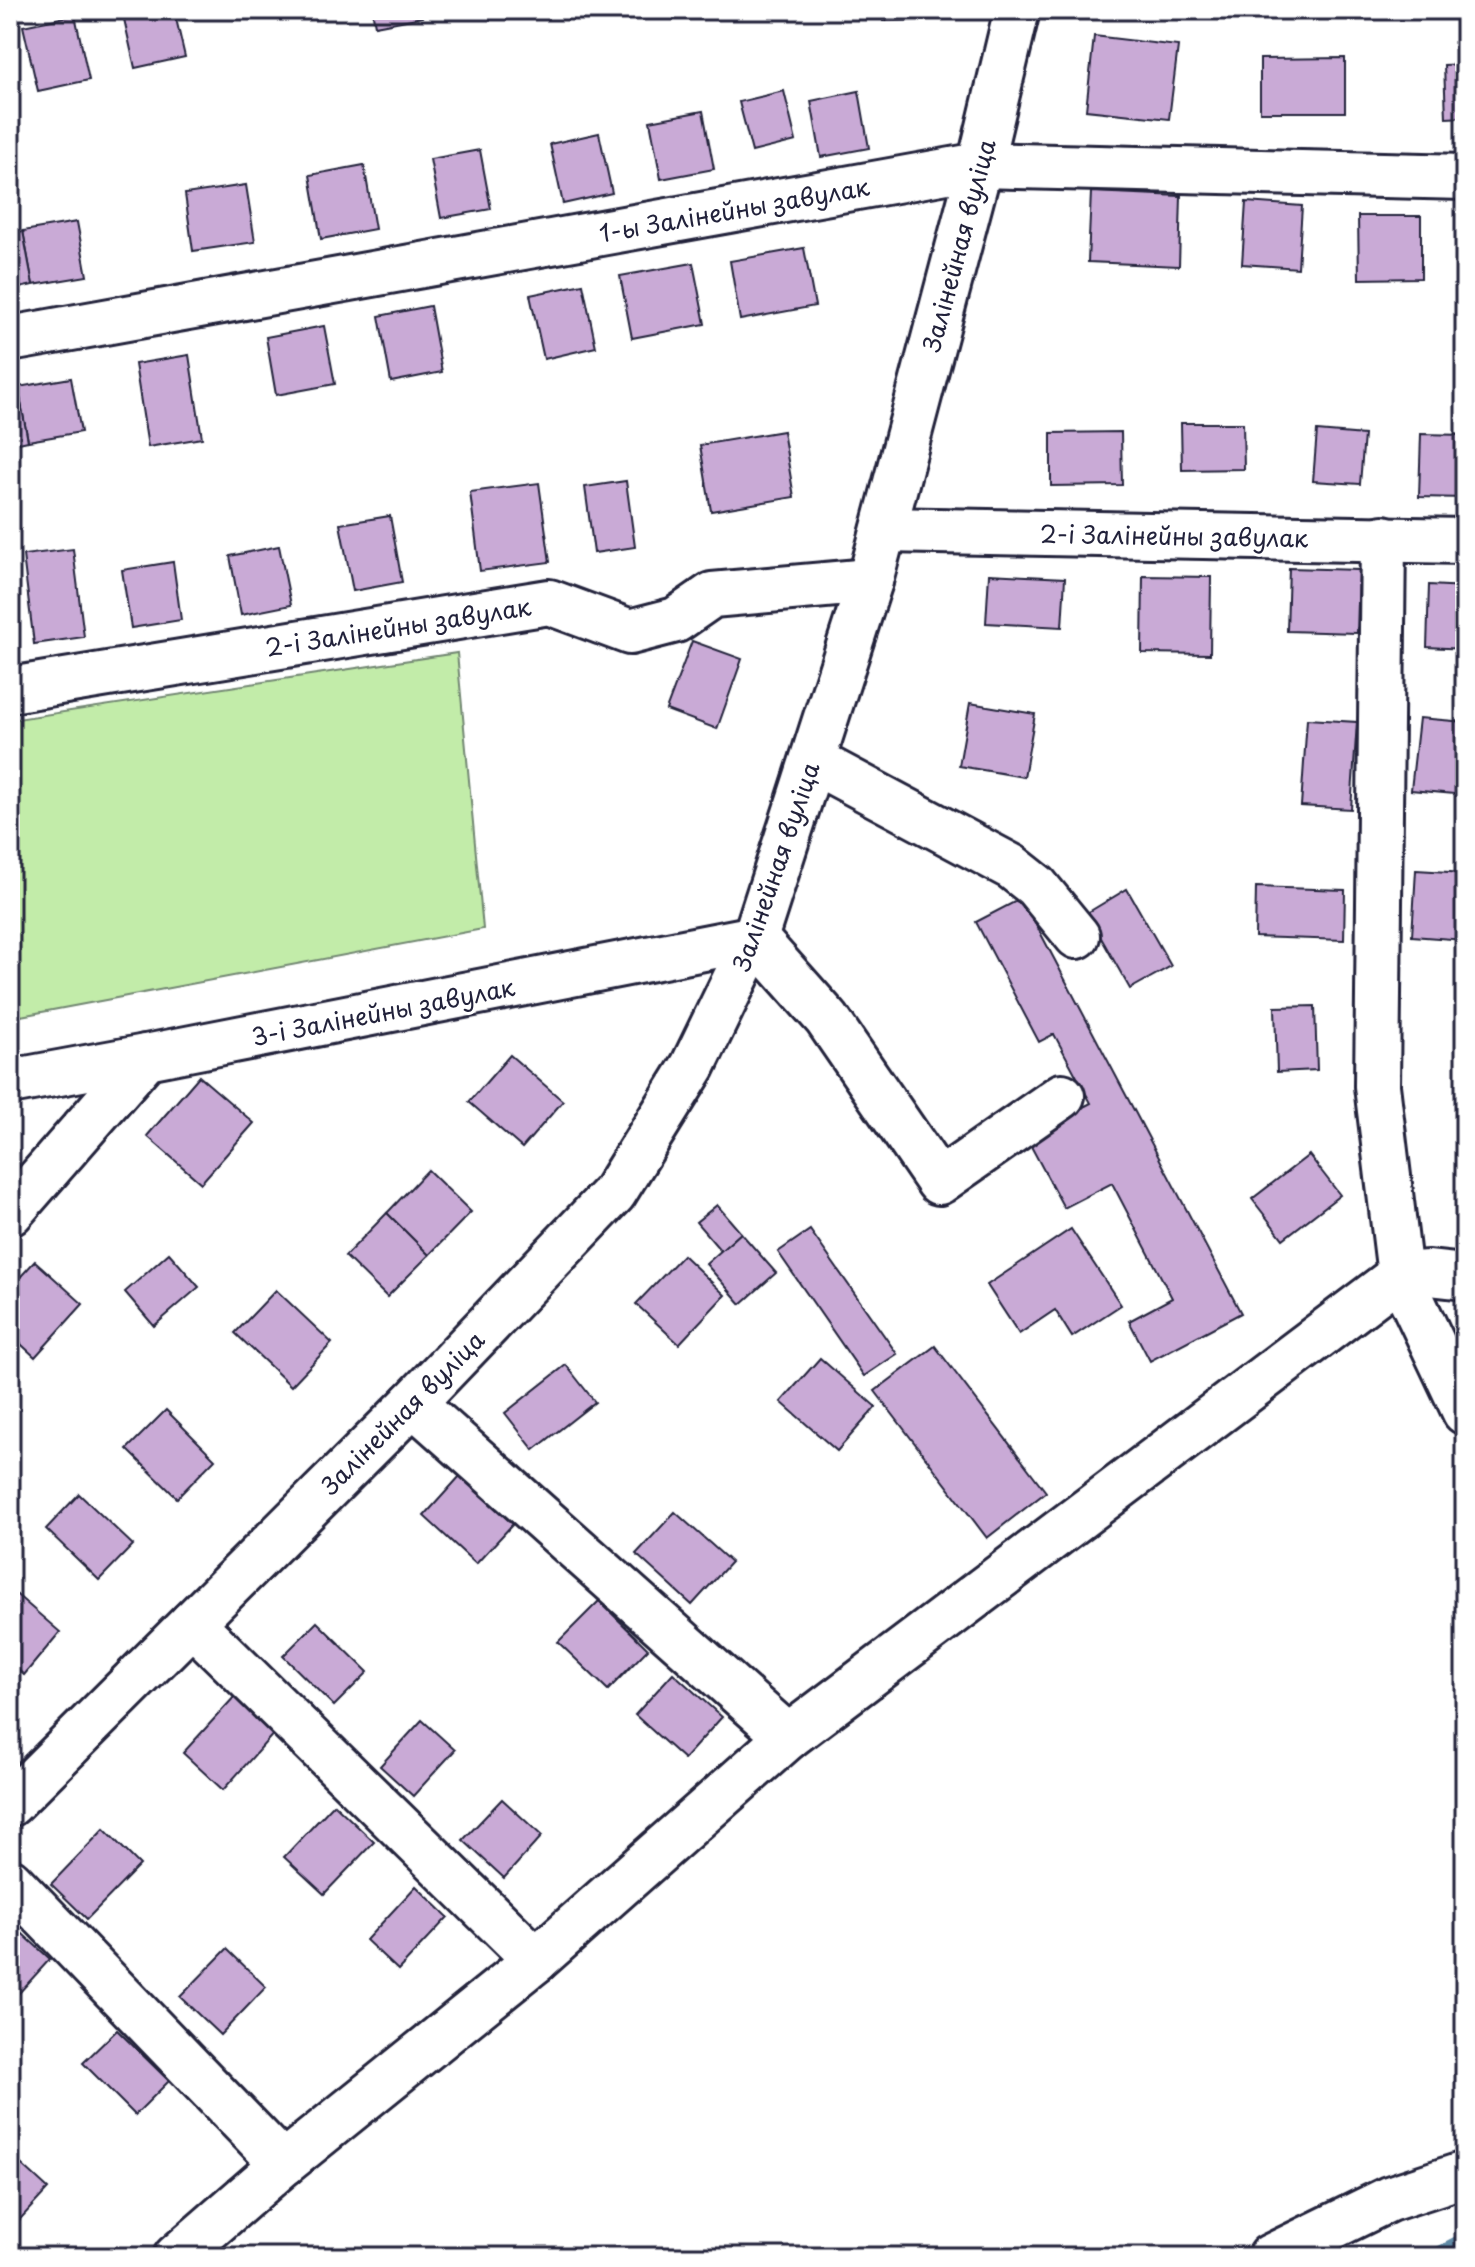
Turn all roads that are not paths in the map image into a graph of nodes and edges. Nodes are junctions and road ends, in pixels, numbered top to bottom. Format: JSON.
{"nodes":[{"id":1,"x":1017,"y":10,"type":"edge"},
{"id":2,"x":980,"y":165,"type":"junction"},
{"id":3,"x":1465,"y":177,"type":"edge"},
{"id":4,"x":10,"y":339,"type":"edge"},
{"id":5,"x":884,"y":530,"type":"junction"},
{"id":6,"x":1383,"y":538,"type":"junction"},
{"id":7,"x":1465,"y":541,"type":"edge"},
{"id":8,"x":870,"y":581,"type":"junction"},
{"id":9,"x":10,"y":690,"type":"edge"},
{"id":10,"x":813,"y":761,"type":"junction"},
{"id":11,"x":1077,"y":936,"type":"dead end"},
{"id":12,"x":755,"y":938,"type":"junction"},
{"id":13,"x":146,"y":1057,"type":"junction"},
{"id":14,"x":10,"y":1082,"type":"edge"},
{"id":15,"x":1062,"y":1096,"type":"dead end"},
{"id":16,"x":10,"y":1213,"type":"edge"},
{"id":17,"x":1400,"y":1275,"type":"junction"},
{"id":18,"x":1465,"y":1277,"type":"edge"},
{"id":19,"x":413,"y":1403,"type":"junction"},
{"id":20,"x":1465,"y":1412,"type":"edge"},
{"id":21,"x":192,"y":1623,"type":"junction"},
{"id":22,"x":788,"y":1737,"type":"junction"},
{"id":23,"x":10,"y":1804,"type":"edge"},
{"id":24,"x":10,"y":1881,"type":"edge"},
{"id":25,"x":536,"y":1960,"type":"junction"},
{"id":26,"x":283,"y":2164,"type":"junction"},
{"id":27,"x":1465,"y":2174,"type":"edge"},
{"id":28,"x":176,"y":2257,"type":"edge"},
{"id":29,"x":1270,"y":2257,"type":"edge"}],
"edges":[{"from":1,"to":2,"type":"street","name":"Залінейная вуліца"},
{"from":2,"to":3,"type":"street","name":"1-ы Залінейны завулак"},
{"from":2,"to":4,"type":"street","name":"1-ы Залінейны завулак"},
{"from":2,"to":5,"type":"street","name":"Залінейная вуліца"},
{"from":5,"to":6,"type":"street","name":"2-і Залінейны завулак"},
{"from":5,"to":8,"type":"street","name":"Залінейная вуліца"},
{"from":6,"to":7,"type":"street","name":"2-і Залінейны завулак"},
{"from":6,"to":17,"type":"street"},
{"from":8,"to":9,"type":"street","name":"2-і Залінейны завулак"},
{"from":8,"to":10,"type":"street","name":"Залінейная вуліца"},
{"from":10,"to":11,"type":"street"},
{"from":10,"to":12,"type":"street","name":"Залінейная вуліца"},
{"from":12,"to":13,"type":"street","name":"3-і Залінейны завулак"},
{"from":12,"to":15,"type":"street"},
{"from":12,"to":19,"type":"street","name":"Залінейная вуліца"},
{"from":13,"to":14,"type":"street","name":"3-і Залінейны завулак"},
{"from":13,"to":16,"type":"street"},
{"from":17,"to":18,"type":"street"},
{"from":17,"to":20,"type":"street"},
{"from":17,"to":22,"type":"street"},
{"from":19,"to":21,"type":"street","name":"Залінейная вуліца"},
{"from":19,"to":22,"type":"street"},
{"from":21,"to":23,"type":"street","name":"Залінейная вуліца"},
{"from":21,"to":25,"type":"street"},
{"from":22,"to":25,"type":"street"},
{"from":24,"to":26,"type":"street"},
{"from":25,"to":26,"type":"street"},
{"from":26,"to":28,"type":"street"},
{"from":27,"to":29,"type":"street"}]}
